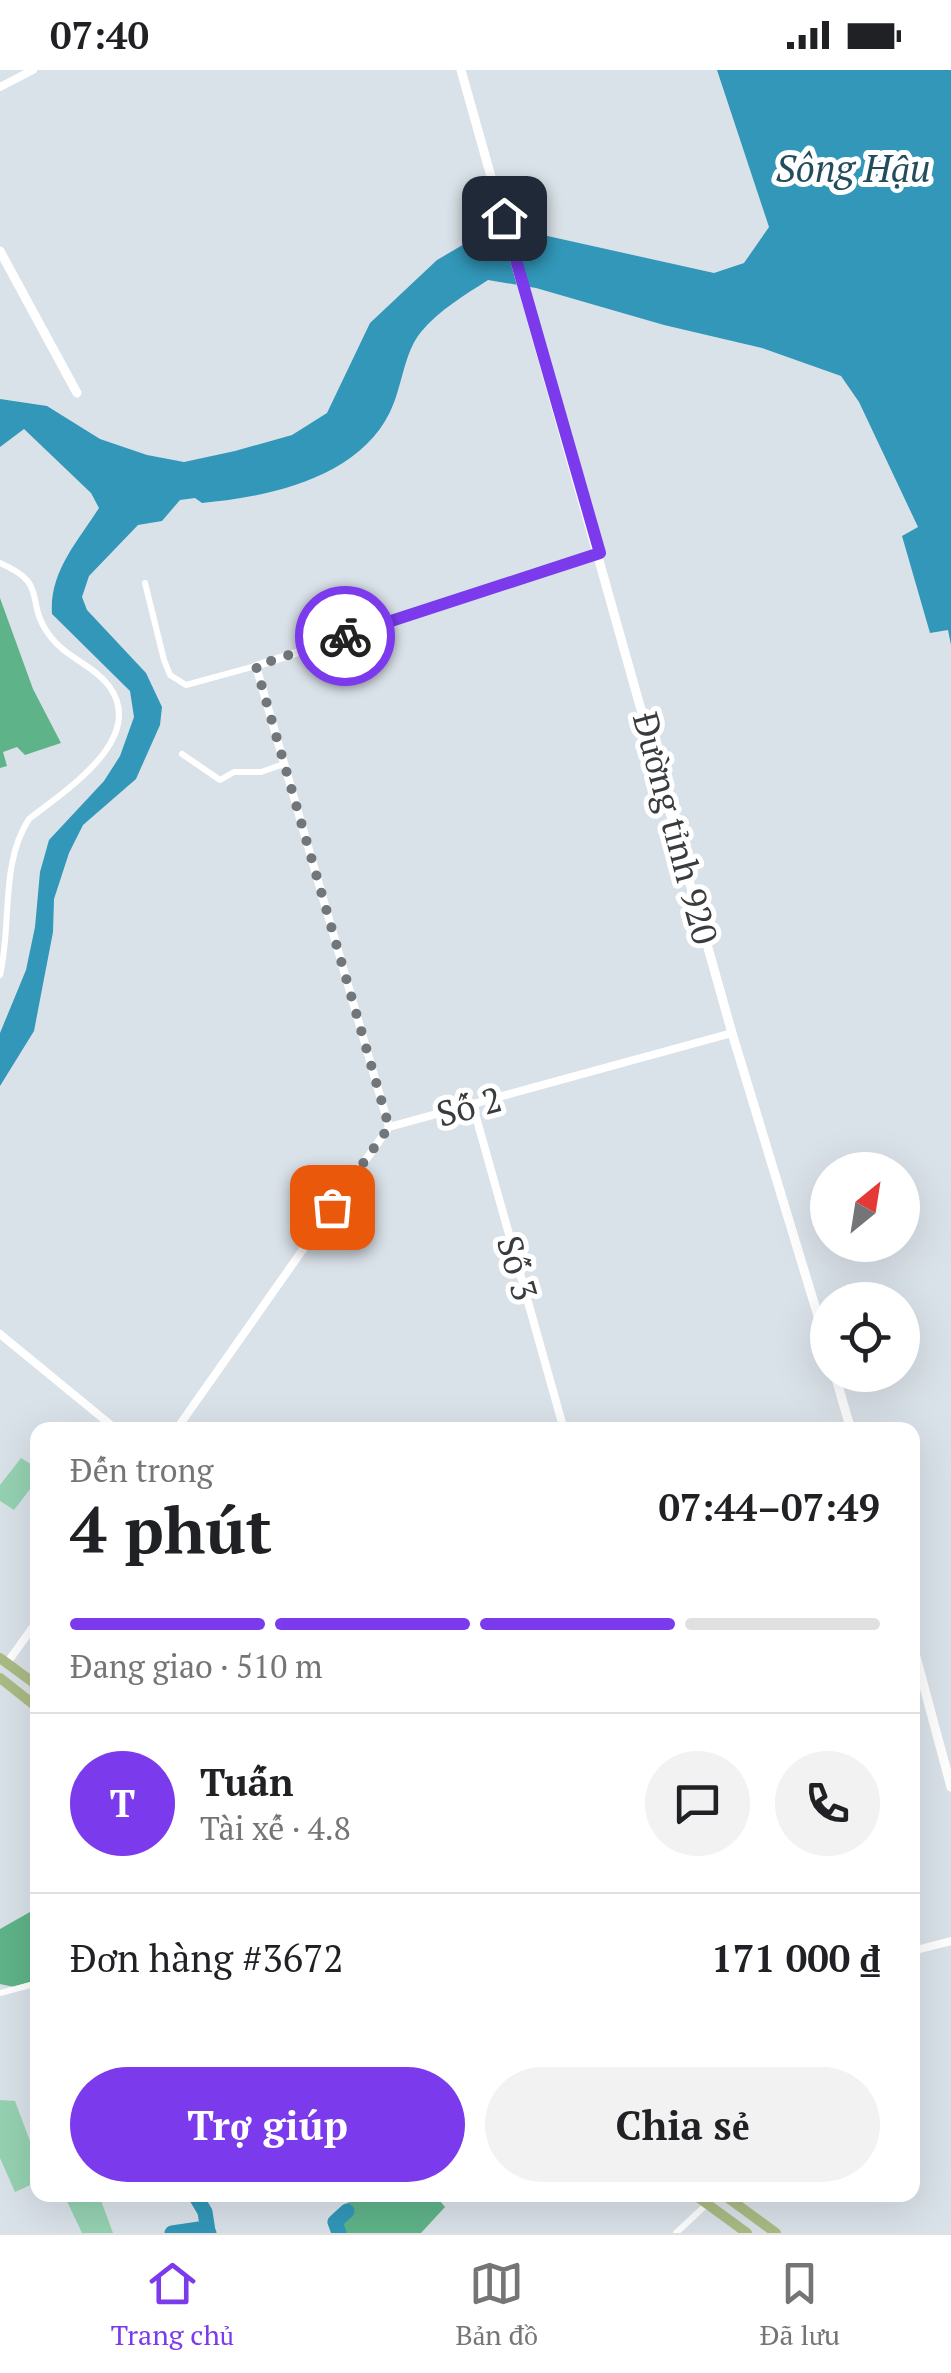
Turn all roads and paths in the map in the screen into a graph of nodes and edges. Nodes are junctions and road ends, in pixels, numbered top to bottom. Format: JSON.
{"nodes":[{"id":1,"x":34,"y":70,"type":"edge"},
{"id":2,"x":462,"y":70,"type":"edge"},
{"id":3,"x":0,"y":87,"type":"edge"},
{"id":4,"x":0,"y":251,"type":"edge"},
{"id":5,"x":77,"y":393,"type":"dead end"},
{"id":6,"x":600,"y":553,"type":"junction"},
{"id":7,"x":0,"y":563,"type":"edge"},
{"id":8,"x":145,"y":584,"type":"dead end"},
{"id":9,"x":256,"y":666,"type":"junction"},
{"id":10,"x":182,"y":754,"type":"dead end"},
{"id":11,"x":284,"y":764,"type":"junction"},
{"id":12,"x":0,"y":975,"type":"edge"},
{"id":13,"x":732,"y":1033,"type":"junction"},
{"id":14,"x":473,"y":1106,"type":"junction"},
{"id":15,"x":389,"y":1127,"type":"junction"},
{"id":16,"x":810,"y":1289,"type":"edge"},
{"id":17,"x":0,"y":1334,"type":"edge"},
{"id":18,"x":840,"y":1392,"type":"edge"},
{"id":19,"x":107,"y":1422,"type":"edge"},
{"id":20,"x":182,"y":1422,"type":"edge"},
{"id":21,"x":562,"y":1422,"type":"edge"},
{"id":22,"x":849,"y":1422,"type":"edge"},
{"id":23,"x":30,"y":1631,"type":"edge"},
{"id":24,"x":2,"y":1668,"type":"edge"},
{"id":25,"x":920,"y":1672,"type":"edge"},
{"id":26,"x":30,"y":1682,"type":"edge"},
{"id":27,"x":30,"y":1699,"type":"edge"},
{"id":28,"x":951,"y":1787,"type":"edge"},
{"id":29,"x":951,"y":1941,"type":"edge"},
{"id":30,"x":920,"y":1949,"type":"edge"},
{"id":31,"x":30,"y":1985,"type":"edge"},
{"id":32,"x":0,"y":1993,"type":"edge"},
{"id":33,"x":704,"y":2202,"type":"edge"},
{"id":34,"x":734,"y":2202,"type":"edge"},
{"id":35,"x":707,"y":2204,"type":"junction"},
{"id":36,"x":676,"y":2233,"type":"edge"},
{"id":37,"x":747,"y":2233,"type":"edge"},
{"id":38,"x":776,"y":2233,"type":"edge"}],
"edges":[{"from":1,"to":3,"type":"street"},
{"from":2,"to":6,"type":"main road","name":"Đường tỉnh 920"},
{"from":4,"to":5,"type":"main road"},
{"from":6,"to":9,"type":"street"},
{"from":6,"to":13,"type":"main road","name":"Đường tỉnh 920"},
{"from":7,"to":12,"type":"street"},
{"from":8,"to":9,"type":"street"},
{"from":9,"to":11,"type":"street"},
{"from":10,"to":11,"type":"street"},
{"from":11,"to":15,"type":"street"},
{"from":13,"to":14,"type":"street","name":"Số 2"},
{"from":13,"to":16,"type":"main road","name":"Đường tỉnh 920"},
{"from":14,"to":15,"type":"street","name":"Số 2"},
{"from":14,"to":21,"type":"street","name":"Số 3"},
{"from":15,"to":20,"type":"street","name":"Số 2"},
{"from":17,"to":19,"type":"street"},
{"from":18,"to":22,"type":"main road"},
{"from":23,"to":24,"type":"street"},
{"from":24,"to":26,"type":"highway"},
{"from":24,"to":27,"type":"highway"},
{"from":25,"to":28,"type":"main road"},
{"from":29,"to":30,"type":"street"},
{"from":31,"to":32,"type":"street"},
{"from":33,"to":35,"type":"highway"},
{"from":34,"to":38,"type":"highway"},
{"from":35,"to":36,"type":"street"},
{"from":35,"to":37,"type":"highway"}]}
